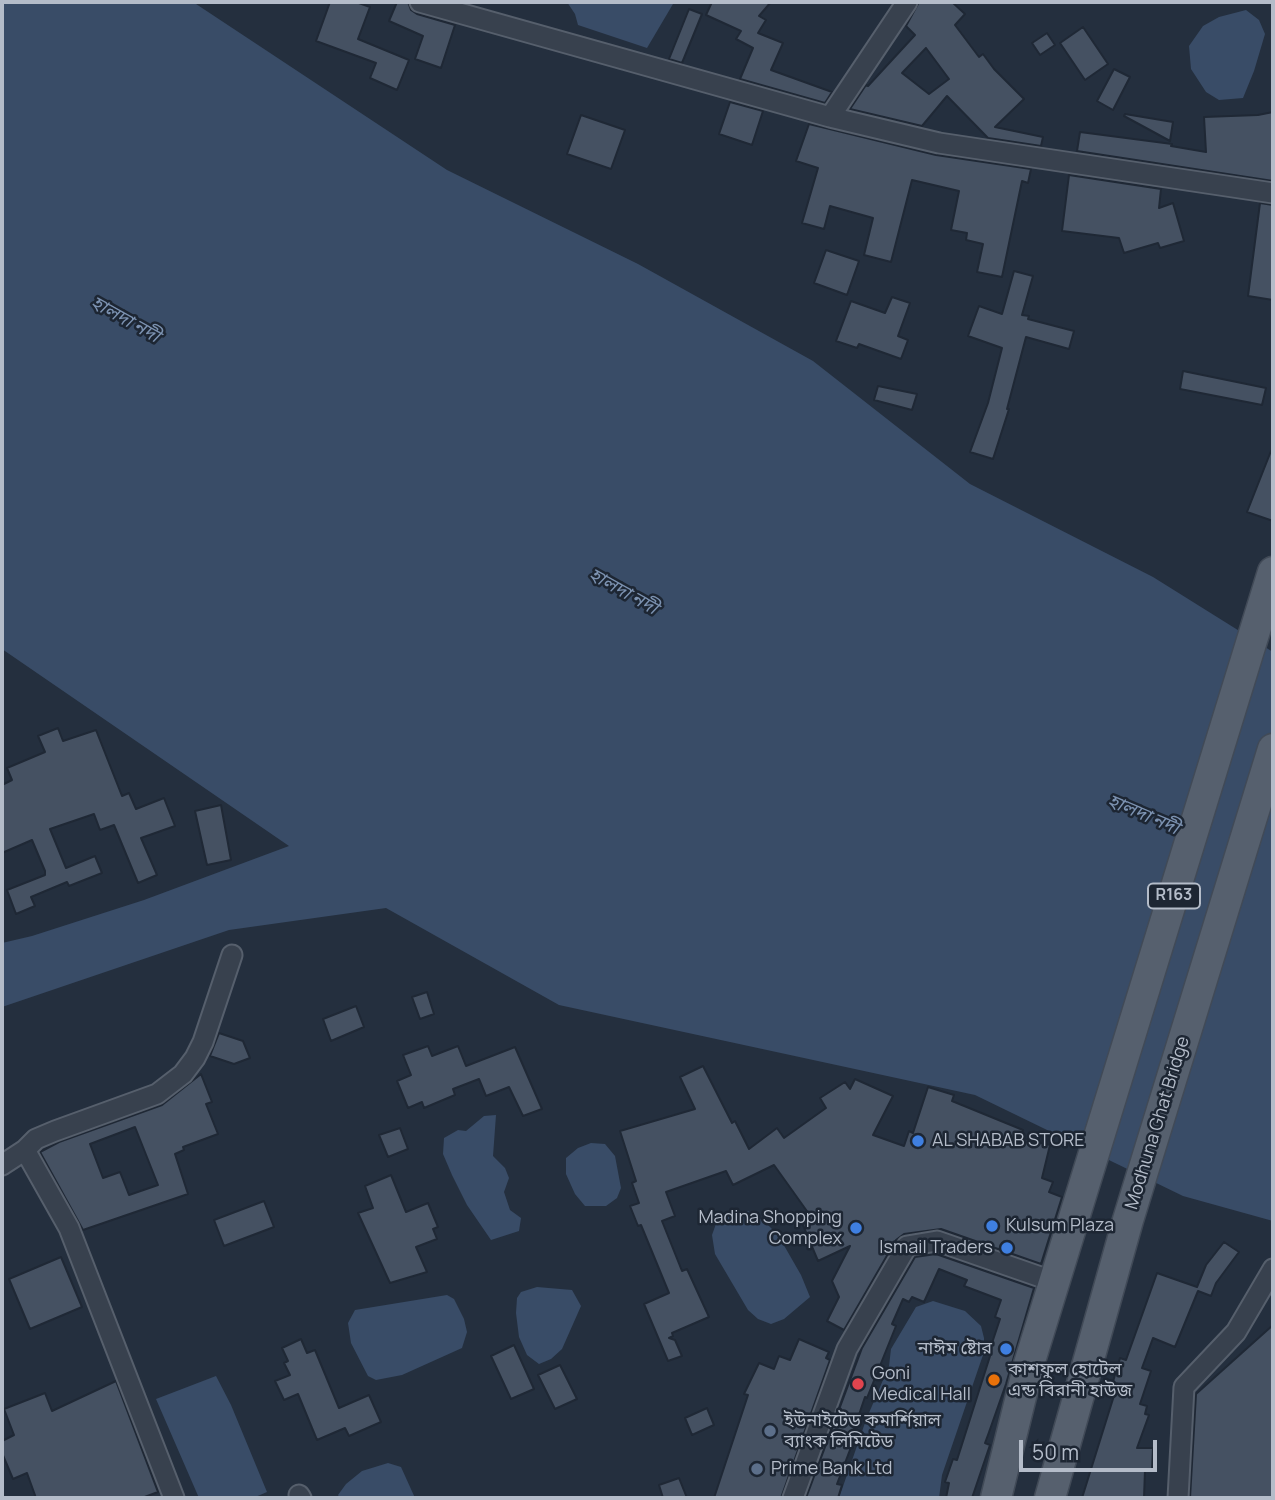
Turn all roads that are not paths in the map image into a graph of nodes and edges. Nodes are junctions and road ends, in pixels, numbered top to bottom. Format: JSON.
{"nodes":[{"id":1,"x":420,"y":2,"type":"edge"},
{"id":2,"x":907,"y":2,"type":"edge"},
{"id":3,"x":830,"y":117,"type":"junction"},
{"id":4,"x":1273,"y":193,"type":"edge"},
{"id":5,"x":1273,"y":572,"type":"edge"},
{"id":6,"x":1273,"y":749,"type":"edge"},
{"id":7,"x":232,"y":955,"type":"dead end"},
{"id":8,"x":25,"y":1150,"type":"junction"},
{"id":9,"x":2,"y":1165,"type":"edge"},
{"id":10,"x":1273,"y":1269,"type":"edge"},
{"id":11,"x":1055,"y":1282,"type":"junction"},
{"id":12,"x":174,"y":1498,"type":"edge"},
{"id":13,"x":793,"y":1498,"type":"edge"},
{"id":14,"x":996,"y":1498,"type":"edge"},
{"id":15,"x":1050,"y":1498,"type":"edge"},
{"id":16,"x":1178,"y":1498,"type":"edge"}],
"edges":[{"from":1,"to":3,"type":"street"},
{"from":2,"to":3,"type":"street"},
{"from":3,"to":4,"type":"street"},
{"from":5,"to":11,"type":"main road","number":"R163"},
{"from":6,"to":15,"type":"main road","name":"Modhuna Ghat Bridge","number":"R163"},
{"from":7,"to":8,"type":"street"},
{"from":8,"to":9,"type":"street"},
{"from":8,"to":12,"type":"street"},
{"from":10,"to":16,"type":"street"},
{"from":11,"to":13,"type":"street"},
{"from":11,"to":14,"type":"main road","number":"R163"}]}
